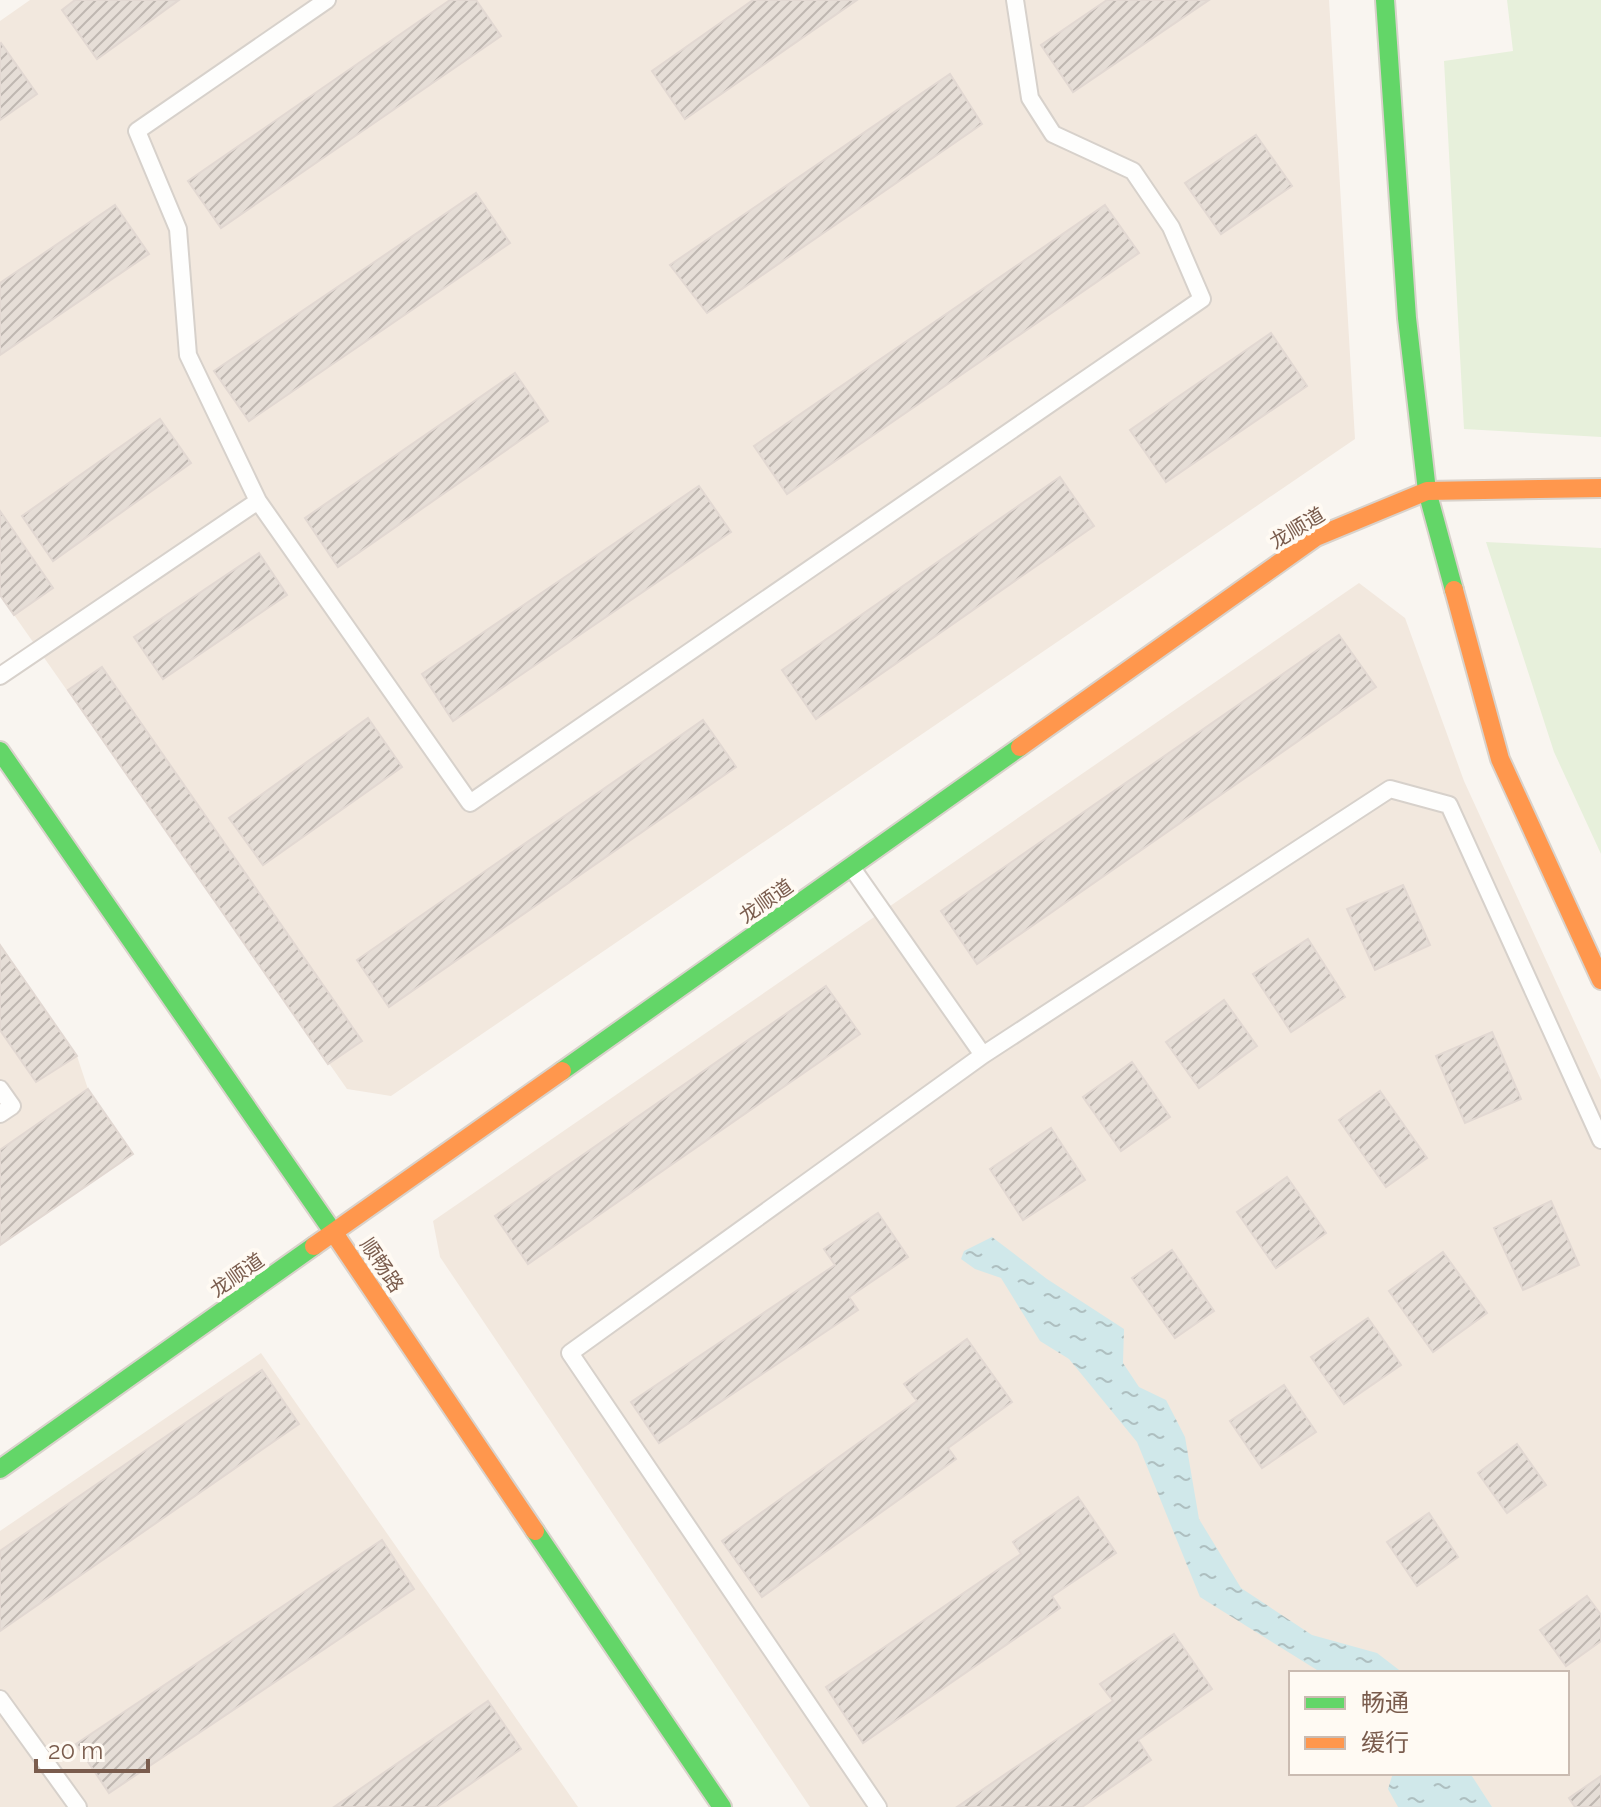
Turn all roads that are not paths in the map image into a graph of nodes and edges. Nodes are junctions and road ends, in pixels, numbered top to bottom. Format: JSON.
{"nodes":[{"id":1,"x":327,"y":0,"type":"edge"},
{"id":2,"x":1015,"y":0,"type":"edge"},
{"id":3,"x":1385,"y":0,"type":"edge"},
{"id":4,"x":1601,"y":488,"type":"edge"},
{"id":5,"x":1427,"y":491,"type":"junction"},
{"id":6,"x":258,"y":501,"type":"junction"},
{"id":7,"x":0,"y":676,"type":"edge"},
{"id":8,"x":0,"y":751,"type":"edge"},
{"id":9,"x":851,"y":867,"type":"junction"},
{"id":10,"x":1601,"y":980,"type":"edge"},
{"id":11,"x":983,"y":1055,"type":"junction"},
{"id":12,"x":0,"y":1089,"type":"edge"},
{"id":13,"x":0,"y":1114,"type":"edge"},
{"id":14,"x":1601,"y":1140,"type":"edge"},
{"id":15,"x":335,"y":1234,"type":"junction"},
{"id":16,"x":0,"y":1469,"type":"edge"},
{"id":17,"x":0,"y":1699,"type":"edge"},
{"id":18,"x":78,"y":1807,"type":"edge"},
{"id":19,"x":722,"y":1807,"type":"edge"},
{"id":20,"x":878,"y":1807,"type":"edge"}],
"edges":[{"from":1,"to":6,"type":"lane"},
{"from":2,"to":6,"type":"lane"},
{"from":3,"to":5,"type":"street"},
{"from":4,"to":5,"type":"street","name":"龙顺道"},
{"from":5,"to":9,"type":"street","name":"龙顺道"},
{"from":5,"to":10,"type":"street"},
{"from":6,"to":7,"type":"lane"},
{"from":8,"to":15,"type":"street","name":"顺畅路"},
{"from":9,"to":11,"type":"lane"},
{"from":9,"to":15,"type":"street","name":"龙顺道"},
{"from":11,"to":14,"type":"lane"},
{"from":11,"to":20,"type":"lane"},
{"from":12,"to":13,"type":"lane"},
{"from":15,"to":16,"type":"street","name":"龙顺道"},
{"from":15,"to":19,"type":"street","name":"顺畅路"},
{"from":17,"to":18,"type":"lane"}]}
